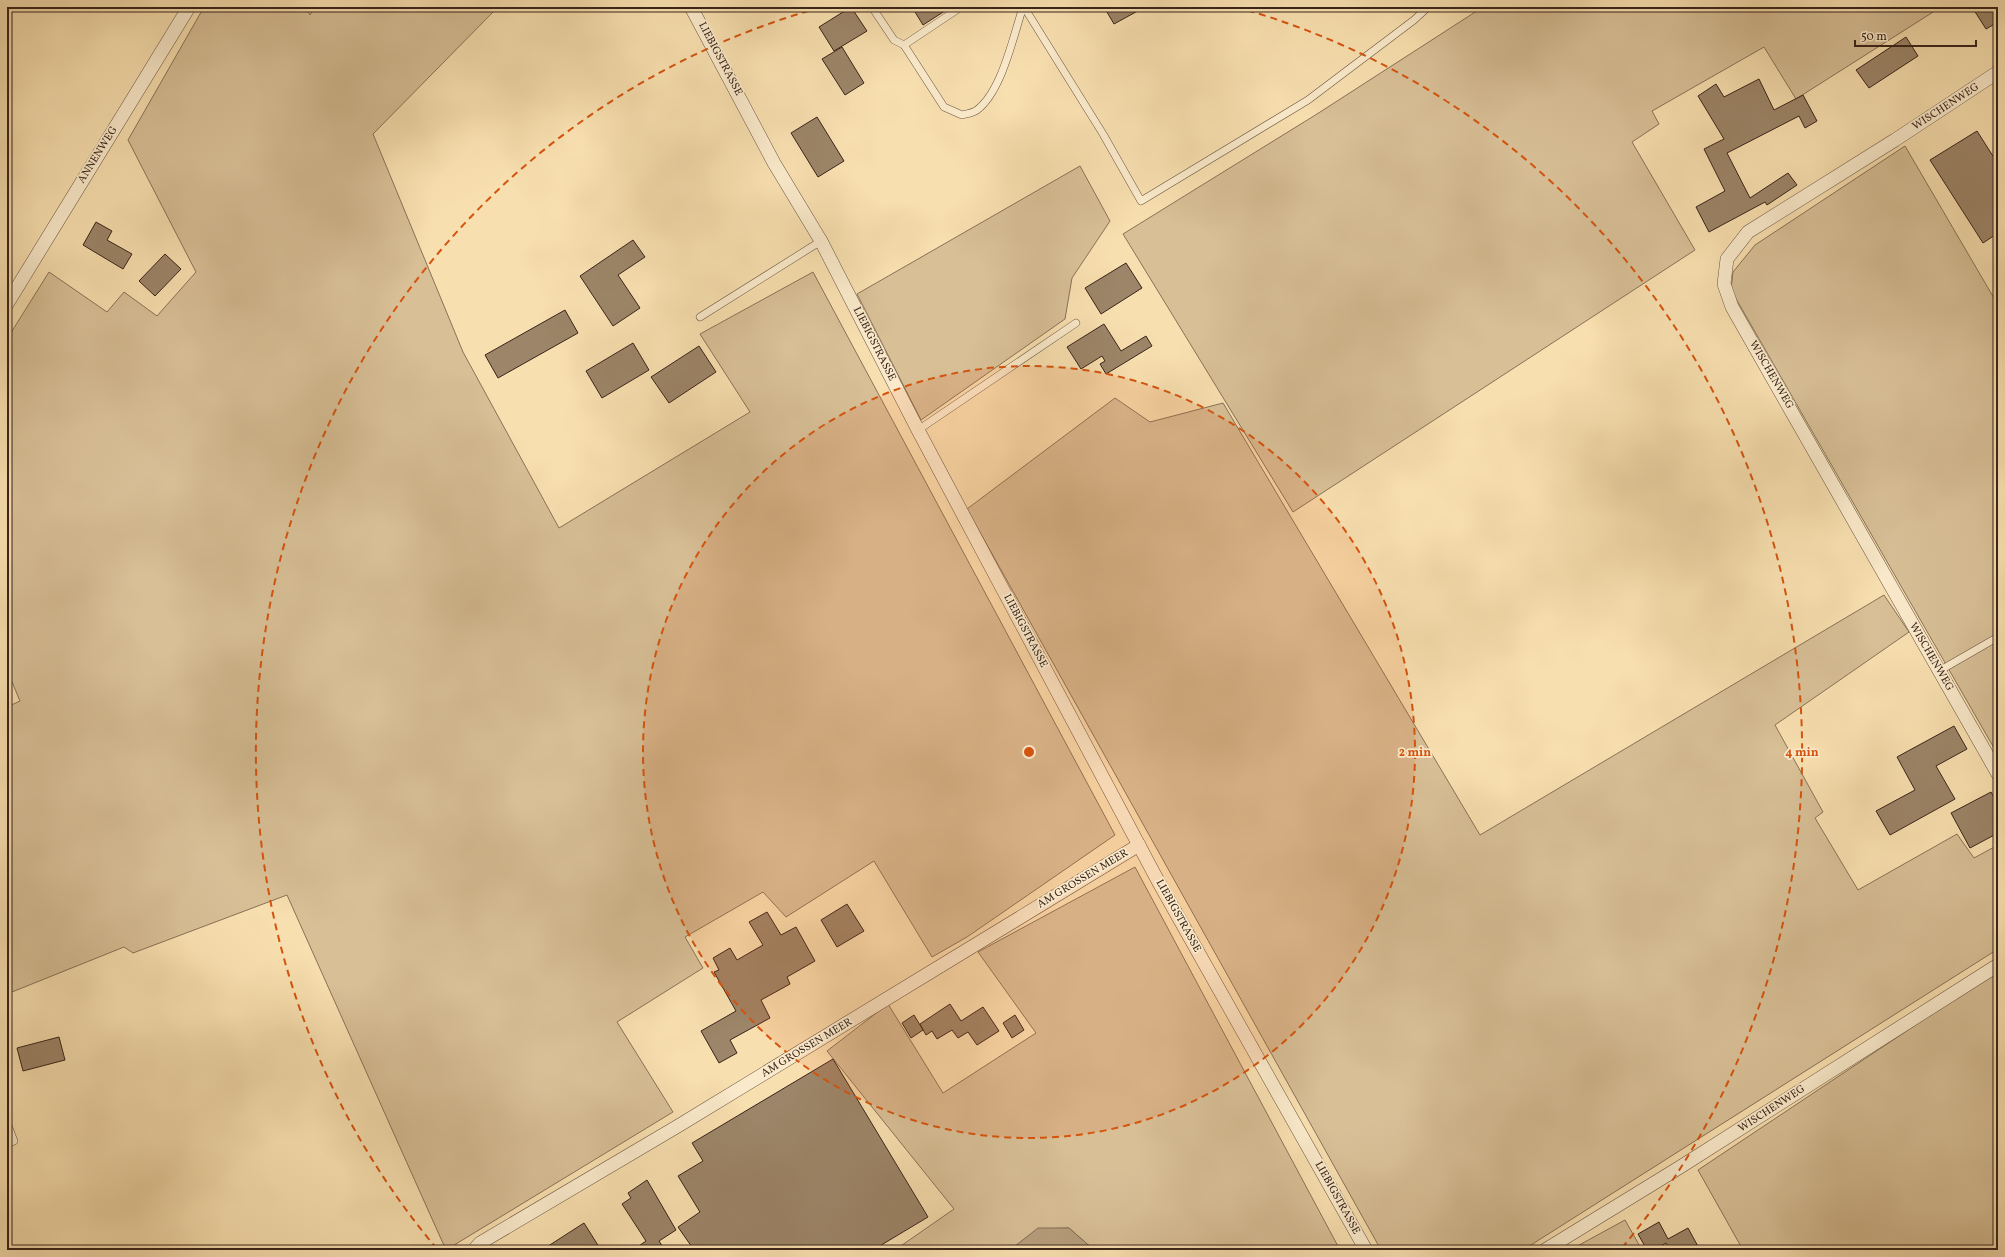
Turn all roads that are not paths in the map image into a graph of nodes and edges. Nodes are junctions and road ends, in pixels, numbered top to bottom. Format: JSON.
{"nodes":[{"id":1,"x":189,"y":7,"type":"edge"},
{"id":2,"x":691,"y":7,"type":"edge"},
{"id":3,"x":872,"y":7,"type":"edge"},
{"id":4,"x":961,"y":7,"type":"edge"},
{"id":5,"x":1024,"y":7,"type":"edge"},
{"id":6,"x":1428,"y":7,"type":"edge"},
{"id":7,"x":904,"y":45,"type":"junction"},
{"id":8,"x":1998,"y":72,"type":"edge"},
{"id":9,"x":821,"y":241,"type":"junction"},
{"id":10,"x":7,"y":304,"type":"edge"},
{"id":11,"x":700,"y":317,"type":"dead end"},
{"id":12,"x":1076,"y":324,"type":"dead end"},
{"id":13,"x":918,"y":430,"type":"junction"},
{"id":14,"x":1998,"y":637,"type":"edge"},
{"id":15,"x":1939,"y":671,"type":"junction"},
{"id":16,"x":1998,"y":774,"type":"edge"},
{"id":17,"x":1139,"y":845,"type":"junction"},
{"id":18,"x":1998,"y":965,"type":"edge"},
{"id":19,"x":7,"y":1123,"type":"edge"},
{"id":20,"x":7,"y":1144,"type":"edge"},
{"id":21,"x":474,"y":1250,"type":"edge"},
{"id":22,"x":1366,"y":1250,"type":"edge"},
{"id":23,"x":1545,"y":1250,"type":"edge"}],
"edges":[{"from":1,"to":10,"type":"street","name":"ANNENWEG"},
{"from":2,"to":9,"type":"street","name":"LIEBIGSTRASSE"},
{"from":3,"to":7,"type":"lane"},
{"from":4,"to":7,"type":"lane"},
{"from":5,"to":6,"type":"lane"},
{"from":5,"to":7,"type":"lane"},
{"from":8,"to":15,"type":"street","name":"WISCHENWEG"},
{"from":9,"to":11,"type":"lane"},
{"from":9,"to":13,"type":"street","name":"LIEBIGSTRASSE"},
{"from":12,"to":13,"type":"lane"},
{"from":13,"to":17,"type":"street","name":"LIEBIGSTRASSE"},
{"from":14,"to":15,"type":"lane"},
{"from":15,"to":16,"type":"street","name":"WISCHENWEG"},
{"from":17,"to":21,"type":"street","name":"AM GROSSEN MEER"},
{"from":17,"to":22,"type":"street","name":"LIEBIGSTRASSE"},
{"from":18,"to":23,"type":"street","name":"WISCHENWEG"},
{"from":19,"to":20,"type":"lane"}]}
